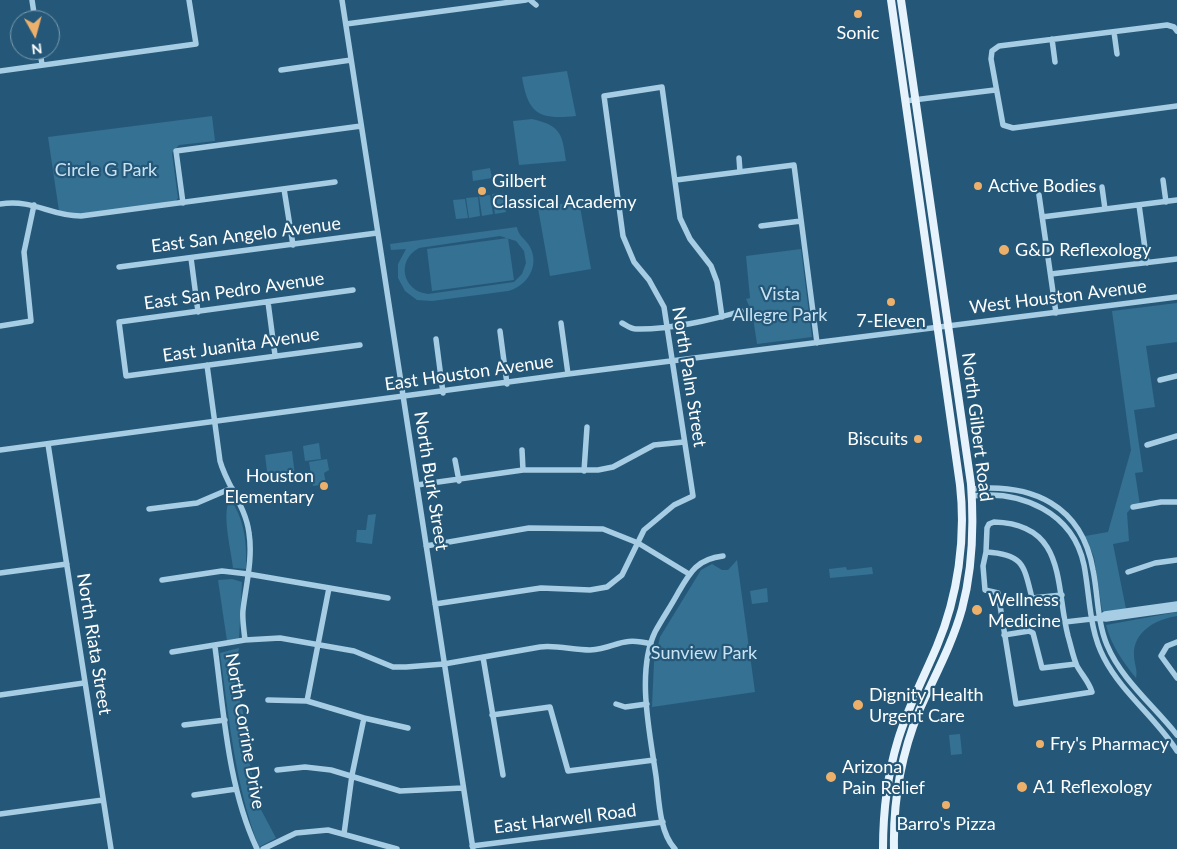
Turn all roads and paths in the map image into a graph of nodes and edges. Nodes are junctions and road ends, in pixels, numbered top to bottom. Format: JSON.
{"nodes":[{"id":1,"x":189,"y":0,"type":"edge"},
{"id":2,"x":342,"y":0,"type":"edge"},
{"id":3,"x":528,"y":0,"type":"edge"},
{"id":4,"x":890,"y":0,"type":"edge"},
{"id":5,"x":901,"y":0,"type":"edge"},
{"id":6,"x":536,"y":5,"type":"dead end"},
{"id":7,"x":346,"y":24,"type":"junction"},
{"id":8,"x":1114,"y":32,"type":"junction"},
{"id":9,"x":1177,"y":32,"type":"edge"},
{"id":10,"x":1052,"y":39,"type":"junction"},
{"id":11,"x":1117,"y":54,"type":"dead end"},
{"id":12,"x":41,"y":60,"type":"edge"},
{"id":13,"x":351,"y":60,"type":"junction"},
{"id":14,"x":1055,"y":62,"type":"dead end"},
{"id":15,"x":42,"y":65,"type":"junction"},
{"id":16,"x":281,"y":70,"type":"dead end"},
{"id":17,"x":0,"y":71,"type":"edge"},
{"id":18,"x":995,"y":90,"type":"junction"},
{"id":19,"x":916,"y":100,"type":"junction"},
{"id":20,"x":905,"y":102,"type":"junction"},
{"id":21,"x":1177,"y":106,"type":"edge"},
{"id":22,"x":361,"y":126,"type":"junction"},
{"id":23,"x":739,"y":158,"type":"dead end"},
{"id":24,"x":924,"y":159,"type":"junction"},
{"id":25,"x":914,"y":161,"type":"junction"},
{"id":26,"x":740,"y":172,"type":"junction"},
{"id":27,"x":676,"y":180,"type":"junction"},
{"id":28,"x":1163,"y":180,"type":"dead end"},
{"id":29,"x":335,"y":182,"type":"dead end"},
{"id":30,"x":1102,"y":187,"type":"dead end"},
{"id":31,"x":284,"y":189,"type":"junction"},
{"id":32,"x":1039,"y":195,"type":"dead end"},
{"id":33,"x":1177,"y":200,"type":"edge"},
{"id":34,"x":183,"y":202,"type":"junction"},
{"id":35,"x":1166,"y":202,"type":"junction"},
{"id":36,"x":0,"y":204,"type":"edge"},
{"id":37,"x":34,"y":205,"type":"junction"},
{"id":38,"x":1139,"y":205,"type":"junction"},
{"id":39,"x":1105,"y":209,"type":"junction"},
{"id":40,"x":1042,"y":217,"type":"junction"},
{"id":41,"x":801,"y":221,"type":"junction"},
{"id":42,"x":761,"y":226,"type":"dead end"},
{"id":43,"x":377,"y":233,"type":"junction"},
{"id":44,"x":293,"y":245,"type":"junction"},
{"id":45,"x":191,"y":258,"type":"junction"},
{"id":46,"x":1177,"y":259,"type":"edge"},
{"id":47,"x":1147,"y":263,"type":"junction"},
{"id":48,"x":119,"y":267,"type":"dead end"},
{"id":49,"x":1051,"y":274,"type":"junction"},
{"id":50,"x":353,"y":290,"type":"dead end"},
{"id":51,"x":1177,"y":297,"type":"edge"},
{"id":52,"x":268,"y":302,"type":"junction"},
{"id":53,"x":742,"y":311,"type":"dead end"},
{"id":54,"x":198,"y":312,"type":"junction"},
{"id":55,"x":1056,"y":313,"type":"junction"},
{"id":56,"x":722,"y":317,"type":"junction"},
{"id":57,"x":561,"y":323,"type":"dead end"},
{"id":58,"x":622,"y":323,"type":"dead end"},
{"id":59,"x":0,"y":326,"type":"edge"},
{"id":60,"x":667,"y":326,"type":"junction"},
{"id":61,"x":942,"y":326,"type":"junction"},
{"id":62,"x":500,"y":331,"type":"dead end"},
{"id":63,"x":436,"y":339,"type":"dead end"},
{"id":64,"x":818,"y":343,"type":"junction"},
{"id":65,"x":360,"y":345,"type":"dead end"},
{"id":66,"x":275,"y":355,"type":"junction"},
{"id":67,"x":673,"y":361,"type":"junction"},
{"id":68,"x":207,"y":365,"type":"junction"},
{"id":69,"x":568,"y":374,"type":"junction"},
{"id":70,"x":126,"y":376,"type":"joint"},
{"id":71,"x":1177,"y":376,"type":"edge"},
{"id":72,"x":1160,"y":380,"type":"dead end"},
{"id":73,"x":507,"y":384,"type":"junction"},
{"id":74,"x":443,"y":392,"type":"junction"},
{"id":75,"x":403,"y":398,"type":"junction"},
{"id":76,"x":215,"y":422,"type":"junction"},
{"id":77,"x":587,"y":427,"type":"dead end"},
{"id":78,"x":1177,"y":436,"type":"edge"},
{"id":79,"x":684,"y":442,"type":"junction"},
{"id":80,"x":48,"y":444,"type":"junction"},
{"id":81,"x":1147,"y":445,"type":"dead end"},
{"id":82,"x":0,"y":450,"type":"edge"},
{"id":83,"x":522,"y":450,"type":"dead end"},
{"id":84,"x":455,"y":460,"type":"dead end"},
{"id":85,"x":523,"y":470,"type":"junction"},
{"id":86,"x":584,"y":471,"type":"junction"},
{"id":87,"x":459,"y":481,"type":"junction"},
{"id":88,"x":417,"y":485,"type":"junction"},
{"id":89,"x":232,"y":488,"type":"junction"},
{"id":90,"x":972,"y":492,"type":"junction"},
{"id":91,"x":1177,"y":502,"type":"edge"},
{"id":92,"x":1132,"y":507,"type":"dead end"},
{"id":93,"x":149,"y":509,"type":"dead end"},
{"id":94,"x":638,"y":543,"type":"junction"},
{"id":95,"x":426,"y":546,"type":"junction"},
{"id":96,"x":986,"y":552,"type":"junction"},
{"id":97,"x":723,"y":556,"type":"dead end"},
{"id":98,"x":1177,"y":560,"type":"edge"},
{"id":99,"x":67,"y":564,"type":"junction"},
{"id":100,"x":1128,"y":572,"type":"dead end"},
{"id":101,"x":0,"y":573,"type":"edge"},
{"id":102,"x":248,"y":574,"type":"junction"},
{"id":103,"x":689,"y":574,"type":"junction"},
{"id":104,"x":162,"y":580,"type":"dead end"},
{"id":105,"x":329,"y":588,"type":"junction"},
{"id":106,"x":1062,"y":595,"type":"junction"},
{"id":107,"x":388,"y":598,"type":"dead end"},
{"id":108,"x":435,"y":604,"type":"junction"},
{"id":109,"x":1177,"y":604,"type":"edge"},
{"id":110,"x":1177,"y":609,"type":"edge"},
{"id":111,"x":1092,"y":618,"type":"junction"},
{"id":112,"x":1100,"y":618,"type":"junction"},
{"id":113,"x":1065,"y":622,"type":"junction"},
{"id":114,"x":1004,"y":635,"type":"junction"},
{"id":115,"x":245,"y":640,"type":"junction"},
{"id":116,"x":1177,"y":642,"type":"edge"},
{"id":117,"x":651,"y":644,"type":"junction"},
{"id":118,"x":319,"y":645,"type":"junction"},
{"id":119,"x":215,"y":647,"type":"junction"},
{"id":120,"x":172,"y":652,"type":"dead end"},
{"id":121,"x":483,"y":657,"type":"junction"},
{"id":122,"x":444,"y":664,"type":"junction"},
{"id":123,"x":1076,"y":664,"type":"junction"},
{"id":124,"x":1177,"y":678,"type":"edge"},
{"id":125,"x":84,"y":683,"type":"junction"},
{"id":126,"x":0,"y":695,"type":"edge"},
{"id":127,"x":268,"y":700,"type":"dead end"},
{"id":128,"x":307,"y":701,"type":"junction"},
{"id":129,"x":616,"y":704,"type":"dead end"},
{"id":130,"x":646,"y":704,"type":"junction"},
{"id":131,"x":492,"y":715,"type":"junction"},
{"id":132,"x":364,"y":718,"type":"junction"},
{"id":133,"x":225,"y":720,"type":"junction"},
{"id":134,"x":184,"y":725,"type":"dead end"},
{"id":135,"x":408,"y":728,"type":"dead end"},
{"id":136,"x":1177,"y":735,"type":"edge"},
{"id":137,"x":1177,"y":751,"type":"edge"},
{"id":138,"x":654,"y":760,"type":"junction"},
{"id":139,"x":277,"y":770,"type":"dead end"},
{"id":140,"x":352,"y":775,"type":"junction"},
{"id":141,"x":503,"y":775,"type":"dead end"},
{"id":142,"x":464,"y":788,"type":"junction"},
{"id":143,"x":236,"y":789,"type":"junction"},
{"id":144,"x":194,"y":794,"type":"dead end"},
{"id":145,"x":103,"y":800,"type":"junction"},
{"id":146,"x":0,"y":814,"type":"edge"},
{"id":147,"x":883,"y":817,"type":"junction"},
{"id":148,"x":895,"y":818,"type":"junction"},
{"id":149,"x":662,"y":822,"type":"junction"},
{"id":150,"x":344,"y":834,"type":"junction"},
{"id":151,"x":472,"y":848,"type":"edge"},
{"id":152,"x":111,"y":849,"type":"edge"},
{"id":153,"x":257,"y":849,"type":"edge"},
{"id":154,"x":263,"y":849,"type":"edge"},
{"id":155,"x":398,"y":849,"type":"edge"},
{"id":156,"x":675,"y":849,"type":"edge"},
{"id":157,"x":882,"y":849,"type":"edge"},
{"id":158,"x":894,"y":849,"type":"edge"}],
"edges":[{"from":1,"to":15,"type":"street"},
{"from":2,"to":7,"type":"street","name":"North Burk Street"},
{"from":3,"to":6,"type":"street"},
{"from":3,"to":7,"type":"street"},
{"from":4,"to":20,"type":"main road","name":"North Gilbert Road"},
{"from":5,"to":19,"type":"main road","name":"North Gilbert Road"},
{"from":7,"to":13,"type":"street","name":"North Burk Street"},
{"from":8,"to":9,"type":"street"},
{"from":8,"to":10,"type":"street"},
{"from":8,"to":11,"type":"street"},
{"from":10,"to":14,"type":"street"},
{"from":10,"to":18,"type":"street"},
{"from":12,"to":15,"type":"street"},
{"from":13,"to":16,"type":"street"},
{"from":13,"to":22,"type":"street","name":"North Burk Street"},
{"from":15,"to":17,"type":"street"},
{"from":18,"to":19,"type":"street"},
{"from":18,"to":21,"type":"street"},
{"from":19,"to":20,"type":"street"},
{"from":19,"to":24,"type":"main road","name":"North Gilbert Road"},
{"from":20,"to":25,"type":"main road","name":"North Gilbert Road"},
{"from":22,"to":34,"type":"street"},
{"from":22,"to":43,"type":"street","name":"North Burk Street"},
{"from":23,"to":26,"type":"street"},
{"from":24,"to":25,"type":"main road"},
{"from":24,"to":61,"type":"main road","name":"North Gilbert Road"},
{"from":25,"to":61,"type":"main road","name":"North Gilbert Road"},
{"from":26,"to":27,"type":"street"},
{"from":26,"to":41,"type":"street"},
{"from":27,"to":56,"type":"street"},
{"from":27,"to":60,"type":"street","name":"North Palm Street"},
{"from":28,"to":35,"type":"street"},
{"from":29,"to":31,"type":"street"},
{"from":30,"to":39,"type":"street"},
{"from":31,"to":34,"type":"street"},
{"from":31,"to":44,"type":"street"},
{"from":32,"to":40,"type":"street"},
{"from":33,"to":35,"type":"street"},
{"from":34,"to":37,"type":"street"},
{"from":35,"to":38,"type":"street"},
{"from":36,"to":37,"type":"street"},
{"from":37,"to":59,"type":"street"},
{"from":38,"to":39,"type":"street"},
{"from":38,"to":47,"type":"street"},
{"from":39,"to":40,"type":"street"},
{"from":40,"to":49,"type":"street"},
{"from":41,"to":42,"type":"street"},
{"from":41,"to":64,"type":"street"},
{"from":43,"to":44,"type":"street","name":"East San Angelo Avenue"},
{"from":43,"to":75,"type":"street","name":"North Burk Street"},
{"from":44,"to":45,"type":"street","name":"East San Angelo Avenue"},
{"from":45,"to":48,"type":"street","name":"East San Angelo Avenue"},
{"from":45,"to":54,"type":"street"},
{"from":46,"to":47,"type":"street"},
{"from":47,"to":49,"type":"street"},
{"from":49,"to":55,"type":"street"},
{"from":50,"to":52,"type":"street","name":"East San Pedro Avenue"},
{"from":51,"to":55,"type":"street","name":"West Houston Avenue"},
{"from":52,"to":54,"type":"street","name":"East San Pedro Avenue"},
{"from":52,"to":66,"type":"street"},
{"from":53,"to":56,"type":"street"},
{"from":54,"to":70,"type":"street","name":"East San Pedro Avenue"},
{"from":55,"to":61,"type":"street","name":"West Houston Avenue"},
{"from":56,"to":60,"type":"street"},
{"from":57,"to":69,"type":"street"},
{"from":58,"to":60,"type":"street"},
{"from":60,"to":67,"type":"street","name":"North Palm Street"},
{"from":61,"to":64,"type":"street","name":"East Houston Avenue"},
{"from":61,"to":90,"type":"main road","name":"North Gilbert Road"},
{"from":61,"to":147,"type":"main road","name":"North Gilbert Road"},
{"from":62,"to":73,"type":"street"},
{"from":63,"to":74,"type":"street"},
{"from":64,"to":67,"type":"street","name":"East Houston Avenue"},
{"from":65,"to":66,"type":"street","name":"East Juanita Avenue"},
{"from":66,"to":68,"type":"street","name":"East Juanita Avenue"},
{"from":67,"to":69,"type":"street","name":"East Houston Avenue"},
{"from":67,"to":79,"type":"street","name":"North Palm Street"},
{"from":68,"to":70,"type":"street","name":"East Juanita Avenue"},
{"from":68,"to":76,"type":"street","name":"North Corrine Drive"},
{"from":69,"to":73,"type":"street","name":"East Houston Avenue"},
{"from":71,"to":72,"type":"street"},
{"from":73,"to":74,"type":"street","name":"East Houston Avenue"},
{"from":74,"to":75,"type":"street","name":"East Houston Avenue"},
{"from":75,"to":76,"type":"street","name":"East Houston Avenue"},
{"from":75,"to":88,"type":"street","name":"North Burk Street"},
{"from":76,"to":80,"type":"street","name":"East Houston Avenue"},
{"from":76,"to":89,"type":"street","name":"North Corrine Drive"},
{"from":77,"to":86,"type":"street"},
{"from":78,"to":81,"type":"street"},
{"from":79,"to":86,"type":"street"},
{"from":79,"to":94,"type":"street","name":"North Palm Street"},
{"from":80,"to":82,"type":"street","name":"East Houston Avenue"},
{"from":80,"to":99,"type":"street","name":"North Riata Street"},
{"from":83,"to":85,"type":"street"},
{"from":84,"to":87,"type":"street"},
{"from":85,"to":86,"type":"street"},
{"from":85,"to":87,"type":"street"},
{"from":87,"to":88,"type":"street"},
{"from":88,"to":95,"type":"street","name":"North Burk Street"},
{"from":89,"to":93,"type":"street"},
{"from":89,"to":102,"type":"street","name":"North Corrine Drive"},
{"from":90,"to":111,"type":"street"},
{"from":90,"to":112,"type":"street"},
{"from":90,"to":148,"type":"main road","name":"North Gilbert Road"},
{"from":91,"to":92,"type":"street"},
{"from":94,"to":95,"type":"street"},
{"from":94,"to":103,"type":"street"},
{"from":94,"to":108,"type":"street"},
{"from":95,"to":108,"type":"street","name":"North Burk Street"},
{"from":96,"to":106,"type":"street"},
{"from":96,"to":106,"type":"street"},
{"from":96,"to":114,"type":"street"},
{"from":97,"to":103,"type":"street"},
{"from":98,"to":100,"type":"street"},
{"from":99,"to":101,"type":"street"},
{"from":99,"to":125,"type":"street","name":"North Riata Street"},
{"from":102,"to":104,"type":"street"},
{"from":102,"to":105,"type":"street"},
{"from":102,"to":115,"type":"street","name":"North Corrine Drive"},
{"from":103,"to":117,"type":"street"},
{"from":105,"to":107,"type":"street"},
{"from":105,"to":118,"type":"street"},
{"from":106,"to":113,"type":"street"},
{"from":108,"to":122,"type":"street","name":"North Burk Street"},
{"from":109,"to":112,"type":"street"},
{"from":110,"to":112,"type":"street"},
{"from":111,"to":112,"type":"street"},
{"from":111,"to":113,"type":"street"},
{"from":111,"to":137,"type":"street"},
{"from":112,"to":136,"type":"street"},
{"from":113,"to":123,"type":"street"},
{"from":114,"to":123,"type":"street"},
{"from":114,"to":123,"type":"street"},
{"from":115,"to":118,"type":"street"},
{"from":115,"to":119,"type":"street"},
{"from":116,"to":124,"type":"street"},
{"from":117,"to":121,"type":"street"},
{"from":117,"to":130,"type":"street"},
{"from":118,"to":122,"type":"street"},
{"from":118,"to":128,"type":"street"},
{"from":119,"to":120,"type":"street"},
{"from":119,"to":133,"type":"street","name":"North Corrine Drive"},
{"from":121,"to":122,"type":"street"},
{"from":121,"to":131,"type":"street"},
{"from":122,"to":142,"type":"street","name":"North Burk Street"},
{"from":125,"to":126,"type":"street"},
{"from":125,"to":145,"type":"street","name":"North Riata Street"},
{"from":127,"to":128,"type":"street"},
{"from":128,"to":132,"type":"street"},
{"from":129,"to":130,"type":"street"},
{"from":130,"to":138,"type":"street"},
{"from":131,"to":138,"type":"street"},
{"from":131,"to":141,"type":"street"},
{"from":132,"to":135,"type":"street"},
{"from":132,"to":140,"type":"street"},
{"from":133,"to":134,"type":"street"},
{"from":133,"to":143,"type":"street","name":"North Corrine Drive"},
{"from":138,"to":149,"type":"street"},
{"from":139,"to":140,"type":"street"},
{"from":140,"to":142,"type":"street"},
{"from":140,"to":150,"type":"street"},
{"from":142,"to":151,"type":"street","name":"North Burk Street"},
{"from":143,"to":144,"type":"street"},
{"from":143,"to":153,"type":"street","name":"North Corrine Drive"},
{"from":145,"to":146,"type":"street"},
{"from":145,"to":152,"type":"street","name":"North Riata Street"},
{"from":147,"to":148,"type":"main road"},
{"from":147,"to":157,"type":"main road","name":"North Gilbert Road"},
{"from":148,"to":158,"type":"main road","name":"North Gilbert Road"},
{"from":149,"to":151,"type":"street","name":"East Harwell Road"},
{"from":149,"to":156,"type":"street"},
{"from":150,"to":154,"type":"street"},
{"from":150,"to":155,"type":"street"}]}
